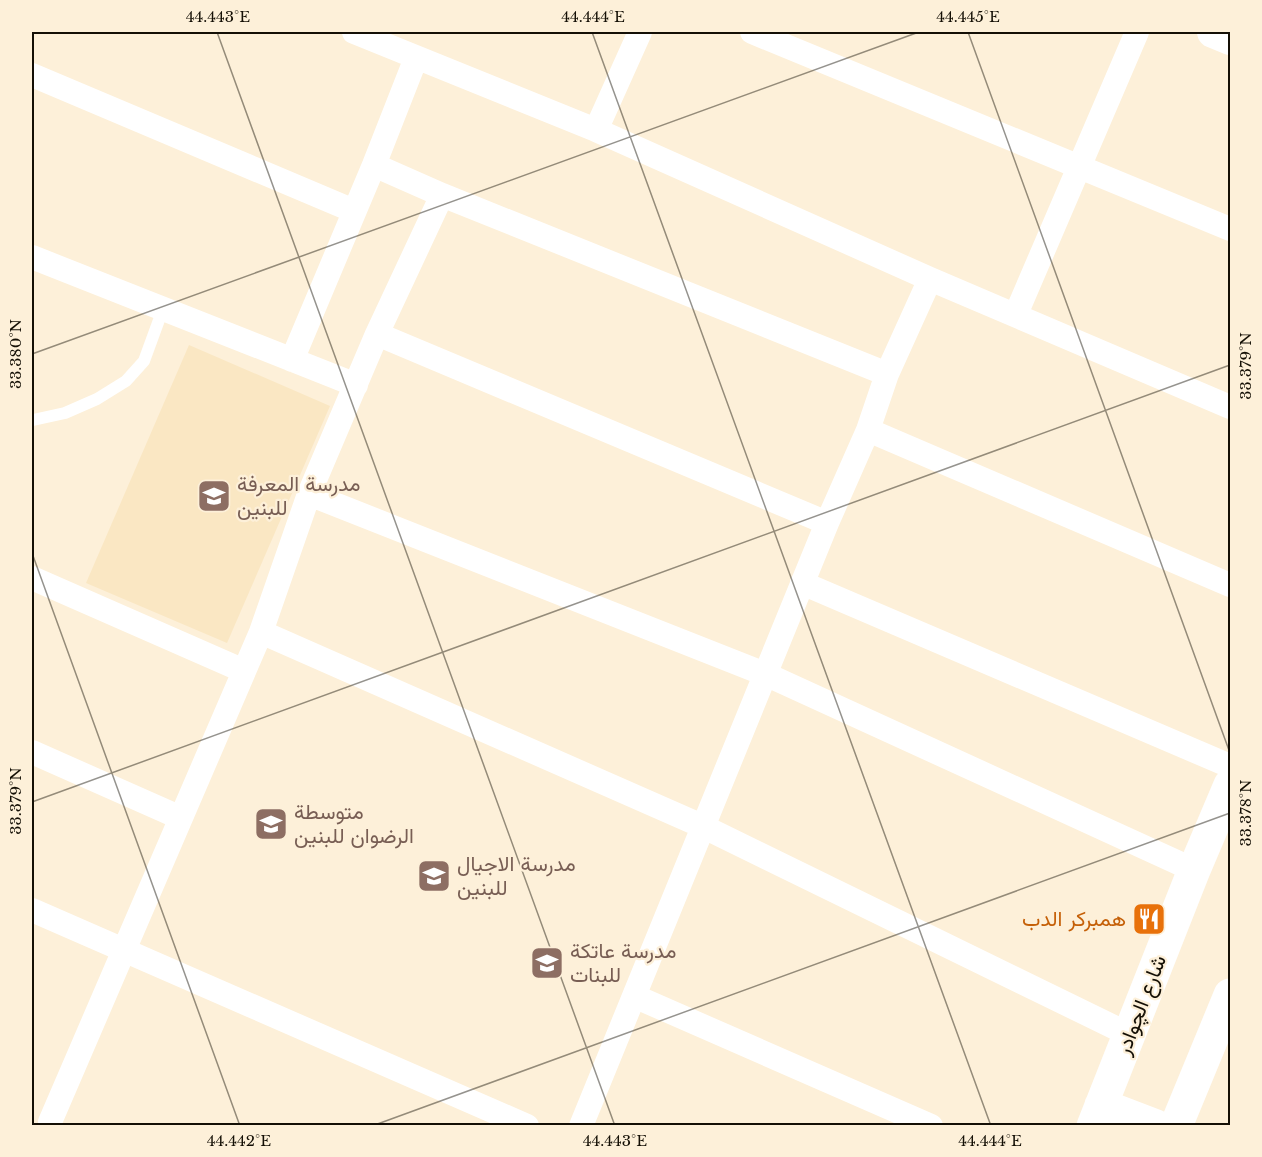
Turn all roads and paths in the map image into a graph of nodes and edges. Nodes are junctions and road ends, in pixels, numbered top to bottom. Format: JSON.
{"nodes":[{"id":1,"x":354,"y":32,"type":"edge"},
{"id":2,"x":640,"y":32,"type":"edge"},
{"id":3,"x":752,"y":32,"type":"edge"},
{"id":4,"x":1137,"y":32,"type":"edge"},
{"id":5,"x":1213,"y":32,"type":"edge"},
{"id":6,"x":1230,"y":39,"type":"edge"},
{"id":7,"x":416,"y":58,"type":"junction"},
{"id":8,"x":32,"y":75,"type":"edge"},
{"id":9,"x":596,"y":130,"type":"junction"},
{"id":10,"x":374,"y":165,"type":"junction"},
{"id":11,"x":1080,"y":168,"type":"junction"},
{"id":12,"x":442,"y":195,"type":"junction"},
{"id":13,"x":354,"y":211,"type":"junction"},
{"id":14,"x":1230,"y":229,"type":"edge"},
{"id":15,"x":32,"y":257,"type":"edge"},
{"id":16,"x":930,"y":279,"type":"junction"},
{"id":17,"x":163,"y":309,"type":"junction"},
{"id":18,"x":1016,"y":315,"type":"junction"},
{"id":19,"x":377,"y":334,"type":"junction"},
{"id":20,"x":292,"y":360,"type":"junction"},
{"id":21,"x":887,"y":374,"type":"junction"},
{"id":22,"x":356,"y":385,"type":"junction"},
{"id":23,"x":1230,"y":407,"type":"edge"},
{"id":24,"x":33,"y":420,"type":"dead end"},
{"id":25,"x":868,"y":429,"type":"junction"},
{"id":26,"x":309,"y":494,"type":"junction"},
{"id":27,"x":827,"y":523,"type":"junction"},
{"id":28,"x":32,"y":578,"type":"edge"},
{"id":29,"x":802,"y":583,"type":"junction"},
{"id":30,"x":1230,"y":585,"type":"edge"},
{"id":31,"x":261,"y":632,"type":"junction"},
{"id":32,"x":244,"y":671,"type":"junction"},
{"id":33,"x":765,"y":675,"type":"junction"},
{"id":34,"x":32,"y":752,"type":"edge"},
{"id":35,"x":1230,"y":766,"type":"edge"},
{"id":36,"x":1230,"y":785,"type":"edge"},
{"id":37,"x":181,"y":818,"type":"junction"},
{"id":38,"x":702,"y":826,"type":"junction"},
{"id":39,"x":1194,"y":870,"type":"junction"},
{"id":40,"x":32,"y":910,"type":"edge"},
{"id":41,"x":125,"y":950,"type":"junction"},
{"id":42,"x":1230,"y":995,"type":"edge"},
{"id":43,"x":634,"y":996,"type":"junction"},
{"id":44,"x":1130,"y":1035,"type":"junction"},
{"id":45,"x":1221,"y":1042,"type":"edge"},
{"id":46,"x":1097,"y":1115,"type":"edge"},
{"id":47,"x":46,"y":1121,"type":"edge"},
{"id":48,"x":527,"y":1125,"type":"edge"},
{"id":49,"x":581,"y":1125,"type":"edge"},
{"id":50,"x":931,"y":1125,"type":"edge"},
{"id":51,"x":1156,"y":1125,"type":"edge"},
{"id":52,"x":1176,"y":1125,"type":"edge"}],
"edges":[{"from":1,"to":7,"type":"street"},
{"from":2,"to":9,"type":"street"},
{"from":3,"to":11,"type":"street"},
{"from":4,"to":11,"type":"street"},
{"from":5,"to":6,"type":"street"},
{"from":7,"to":9,"type":"street"},
{"from":7,"to":10,"type":"street"},
{"from":8,"to":13,"type":"street"},
{"from":9,"to":16,"type":"street"},
{"from":10,"to":12,"type":"street"},
{"from":10,"to":13,"type":"street"},
{"from":11,"to":14,"type":"street"},
{"from":11,"to":18,"type":"street"},
{"from":12,"to":19,"type":"street"},
{"from":12,"to":21,"type":"street"},
{"from":13,"to":20,"type":"street"},
{"from":15,"to":17,"type":"street"},
{"from":16,"to":18,"type":"street"},
{"from":16,"to":21,"type":"street"},
{"from":17,"to":20,"type":"street"},
{"from":17,"to":24,"type":"lane"},
{"from":18,"to":23,"type":"street"},
{"from":19,"to":22,"type":"street"},
{"from":19,"to":27,"type":"street"},
{"from":20,"to":22,"type":"street"},
{"from":21,"to":25,"type":"street"},
{"from":22,"to":26,"type":"street"},
{"from":25,"to":27,"type":"street"},
{"from":25,"to":30,"type":"street"},
{"from":26,"to":31,"type":"street"},
{"from":26,"to":33,"type":"street"},
{"from":27,"to":29,"type":"street"},
{"from":28,"to":32,"type":"street"},
{"from":29,"to":33,"type":"street"},
{"from":29,"to":35,"type":"street"},
{"from":31,"to":32,"type":"street"},
{"from":31,"to":38,"type":"street"},
{"from":32,"to":37,"type":"street"},
{"from":33,"to":38,"type":"street"},
{"from":33,"to":39,"type":"street"},
{"from":34,"to":37,"type":"street"},
{"from":36,"to":39,"type":"main road","name":"شارع الچوادر"},
{"from":37,"to":41,"type":"street"},
{"from":38,"to":43,"type":"street"},
{"from":38,"to":44,"type":"street"},
{"from":39,"to":44,"type":"main road","name":"شارع الچوادر"},
{"from":40,"to":41,"type":"street"},
{"from":41,"to":47,"type":"street"},
{"from":41,"to":48,"type":"street"},
{"from":42,"to":45,"type":"main road"},
{"from":43,"to":49,"type":"street"},
{"from":43,"to":50,"type":"street"},
{"from":44,"to":46,"type":"main road","name":"شارع الچوادر"},
{"from":45,"to":52,"type":"main road"},
{"from":46,"to":51,"type":"main road"}]}
